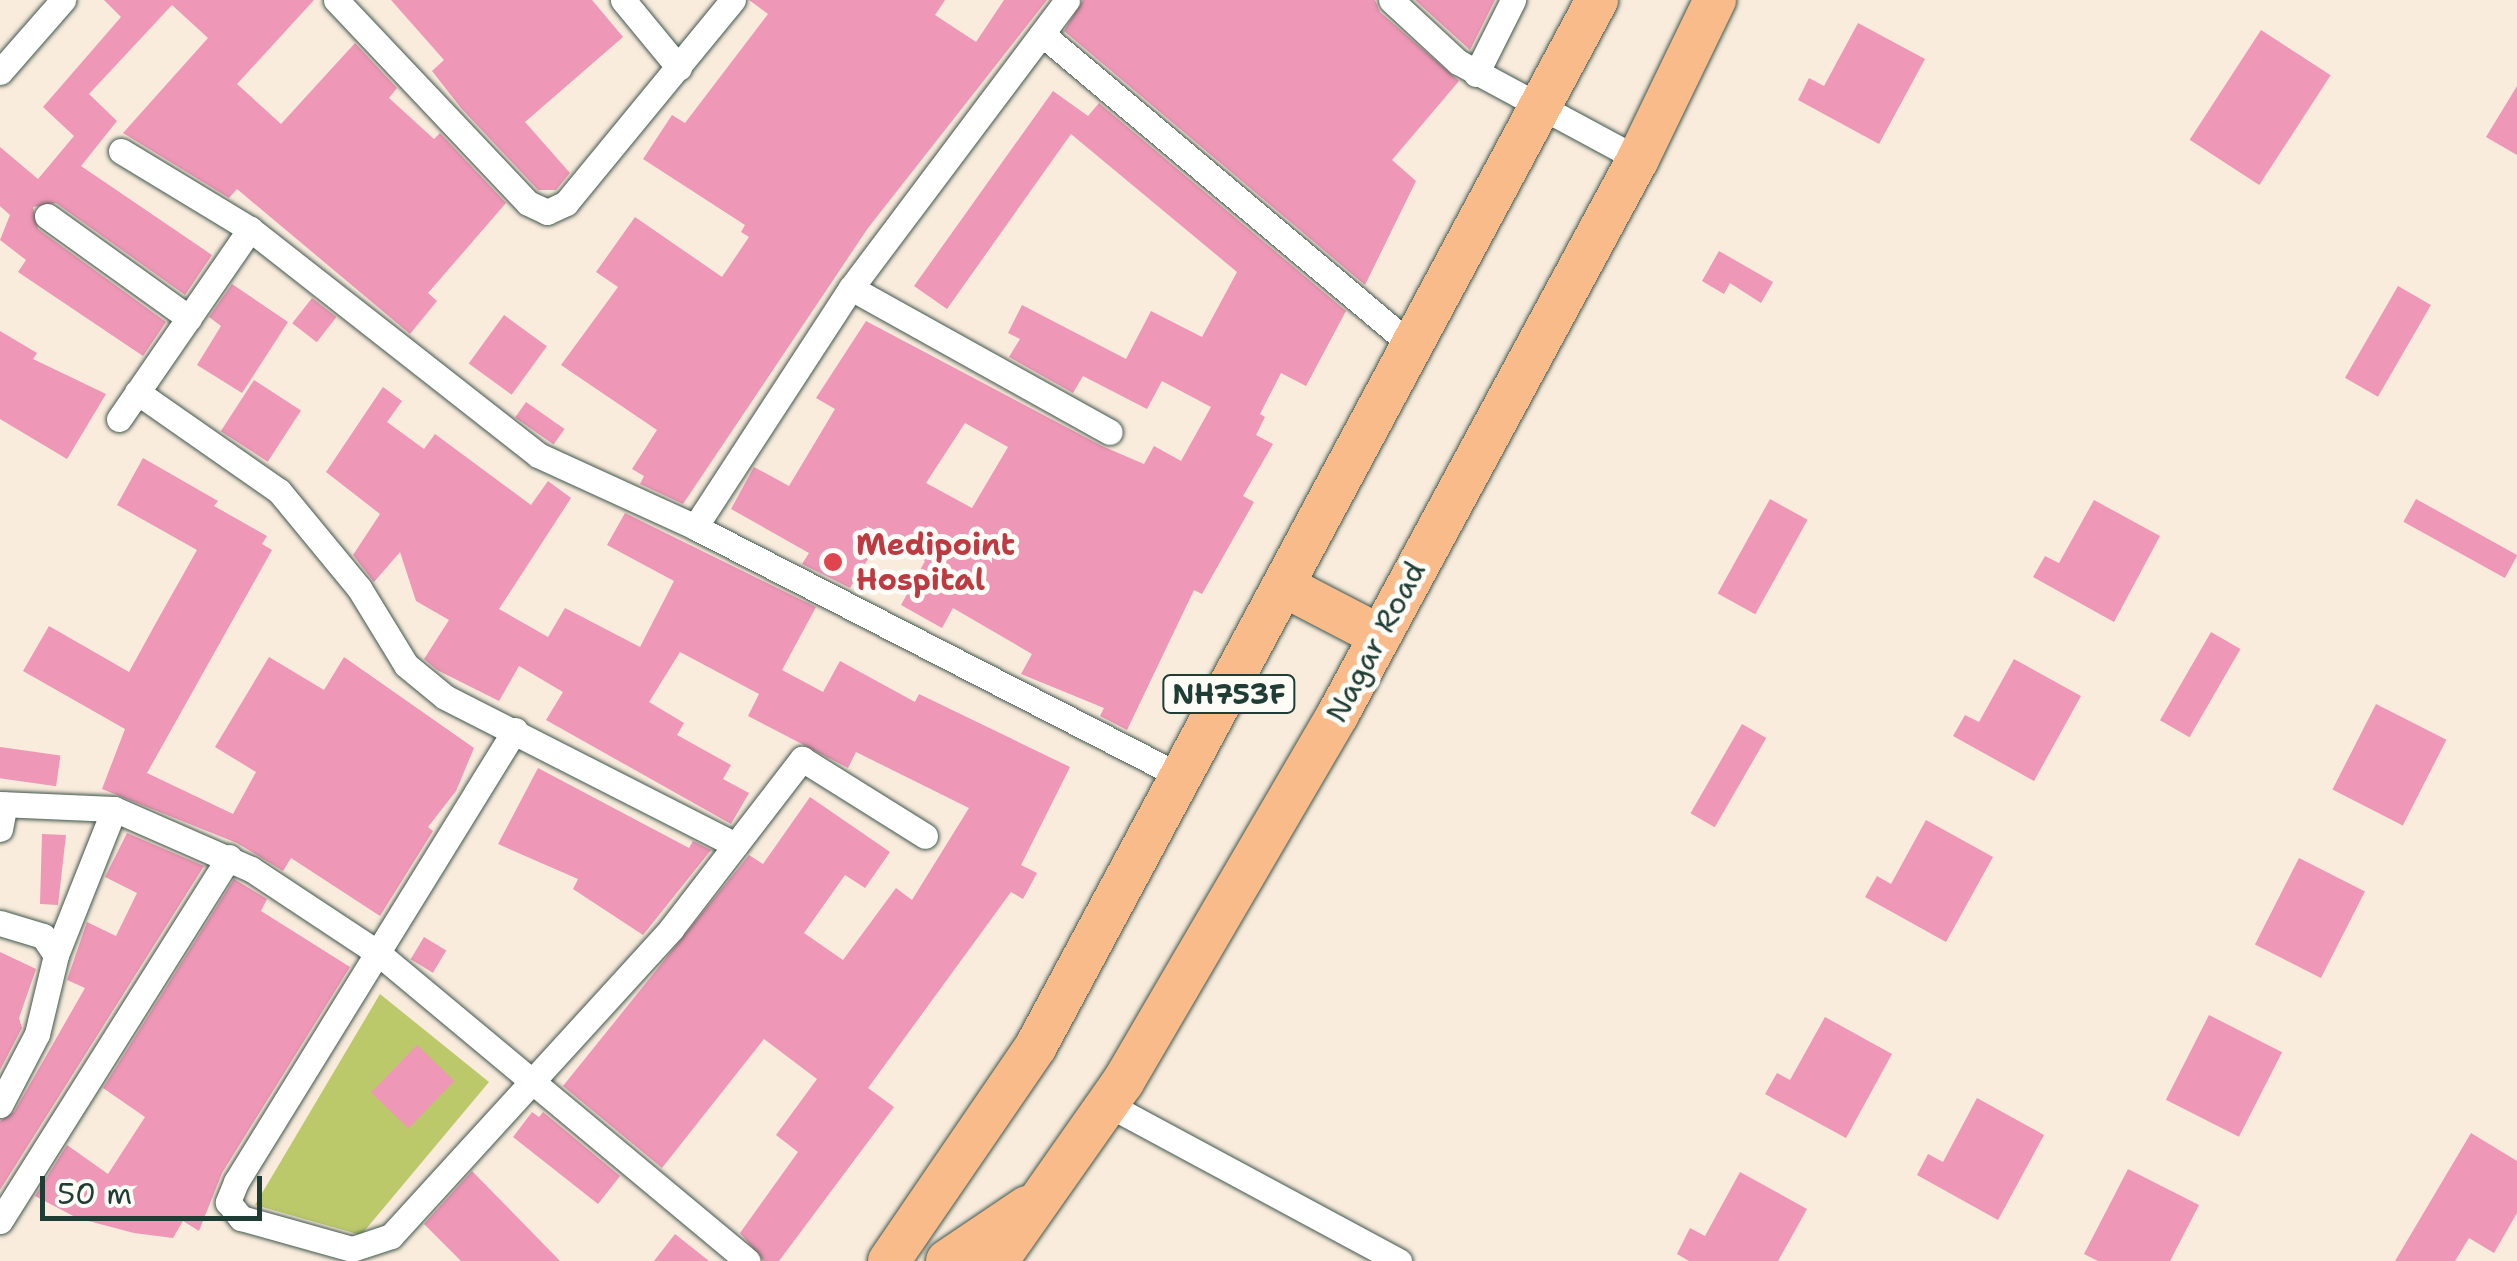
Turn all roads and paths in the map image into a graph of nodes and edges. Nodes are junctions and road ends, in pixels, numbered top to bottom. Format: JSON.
{"nodes":[{"id":1,"x":63,"y":0,"type":"edge"},
{"id":2,"x":336,"y":0,"type":"edge"},
{"id":3,"x":623,"y":0,"type":"edge"},
{"id":4,"x":733,"y":0,"type":"edge"},
{"id":5,"x":1067,"y":0,"type":"edge"},
{"id":6,"x":1392,"y":0,"type":"edge"},
{"id":7,"x":1513,"y":0,"type":"edge"},
{"id":8,"x":1597,"y":0,"type":"edge"},
{"id":9,"x":1715,"y":0,"type":"edge"},
{"id":10,"x":1042,"y":34,"type":"junction"},
{"id":11,"x":679,"y":68,"type":"junction"},
{"id":12,"x":0,"y":72,"type":"edge"},
{"id":13,"x":1476,"y":74,"type":"junction"},
{"id":14,"x":1540,"y":110,"type":"junction"},
{"id":15,"x":121,"y":152,"type":"dead end"},
{"id":16,"x":1638,"y":159,"type":"junction"},
{"id":17,"x":47,"y":216,"type":"dead end"},
{"id":18,"x":250,"y":228,"type":"junction"},
{"id":19,"x":851,"y":288,"type":"junction"},
{"id":20,"x":189,"y":318,"type":"junction"},
{"id":21,"x":1415,"y":348,"type":"junction"},
{"id":22,"x":138,"y":392,"type":"junction"},
{"id":23,"x":120,"y":420,"type":"dead end"},
{"id":24,"x":1110,"y":432,"type":"dead end"},
{"id":25,"x":695,"y":527,"type":"junction"},
{"id":26,"x":1286,"y":587,"type":"junction"},
{"id":27,"x":1380,"y":636,"type":"junction"},
{"id":28,"x":515,"y":730,"type":"junction"},
{"id":29,"x":1184,"y":778,"type":"junction"},
{"id":30,"x":114,"y":809,"type":"junction"},
{"id":31,"x":2,"y":812,"type":"edge"},
{"id":32,"x":925,"y":836,"type":"dead end"},
{"id":33,"x":736,"y":845,"type":"junction"},
{"id":34,"x":229,"y":857,"type":"junction"},
{"id":35,"x":0,"y":922,"type":"edge"},
{"id":36,"x":378,"y":954,"type":"junction"},
{"id":37,"x":56,"y":955,"type":"junction"},
{"id":38,"x":534,"y":1079,"type":"junction"},
{"id":39,"x":1107,"y":1104,"type":"junction"},
{"id":40,"x":0,"y":1105,"type":"edge"},
{"id":41,"x":1040,"y":1199,"type":"junction"},
{"id":42,"x":0,"y":1221,"type":"edge"},
{"id":43,"x":748,"y":1261,"type":"edge"},
{"id":44,"x":889,"y":1261,"type":"edge"},
{"id":45,"x":947,"y":1261,"type":"edge"},
{"id":46,"x":997,"y":1261,"type":"edge"},
{"id":47,"x":1400,"y":1261,"type":"edge"}],
"edges":[{"from":1,"to":12,"type":"street"},
{"from":2,"to":11,"type":"street"},
{"from":3,"to":11,"type":"street"},
{"from":4,"to":11,"type":"street"},
{"from":5,"to":10,"type":"street"},
{"from":6,"to":13,"type":"street"},
{"from":7,"to":13,"type":"street"},
{"from":8,"to":14,"type":"highway","number":"NH753F"},
{"from":9,"to":16,"type":"highway","name":"Nagar Road","number":"NH753F"},
{"from":10,"to":19,"type":"street"},
{"from":10,"to":21,"type":"street"},
{"from":13,"to":14,"type":"street"},
{"from":14,"to":16,"type":"street"},
{"from":14,"to":21,"type":"highway","number":"NH753F"},
{"from":15,"to":18,"type":"street"},
{"from":16,"to":27,"type":"highway","name":"Nagar Road","number":"NH753F"},
{"from":17,"to":20,"type":"street"},
{"from":18,"to":20,"type":"street"},
{"from":18,"to":25,"type":"street"},
{"from":19,"to":24,"type":"street"},
{"from":19,"to":25,"type":"street"},
{"from":20,"to":22,"type":"street"},
{"from":21,"to":26,"type":"highway","number":"NH753F"},
{"from":22,"to":23,"type":"street"},
{"from":22,"to":28,"type":"street"},
{"from":25,"to":29,"type":"street"},
{"from":26,"to":27,"type":"highway"},
{"from":26,"to":29,"type":"highway","number":"NH753F"},
{"from":27,"to":39,"type":"highway","name":"Nagar Road","number":"NH753F"},
{"from":28,"to":33,"type":"street"},
{"from":28,"to":36,"type":"street"},
{"from":29,"to":44,"type":"highway","number":"NH753F"},
{"from":30,"to":31,"type":"street"},
{"from":30,"to":34,"type":"street"},
{"from":30,"to":37,"type":"street"},
{"from":32,"to":33,"type":"street"},
{"from":33,"to":38,"type":"street"},
{"from":34,"to":36,"type":"street"},
{"from":34,"to":42,"type":"street"},
{"from":35,"to":37,"type":"street"},
{"from":36,"to":38,"type":"street"},
{"from":36,"to":38,"type":"street"},
{"from":37,"to":40,"type":"street"},
{"from":38,"to":43,"type":"street"},
{"from":39,"to":41,"type":"highway","name":"Nagar Road","number":"NH753F"},
{"from":39,"to":47,"type":"street"},
{"from":41,"to":45,"type":"highway"},
{"from":41,"to":46,"type":"highway","name":"Nagar Road","number":"NH753F"}]}
